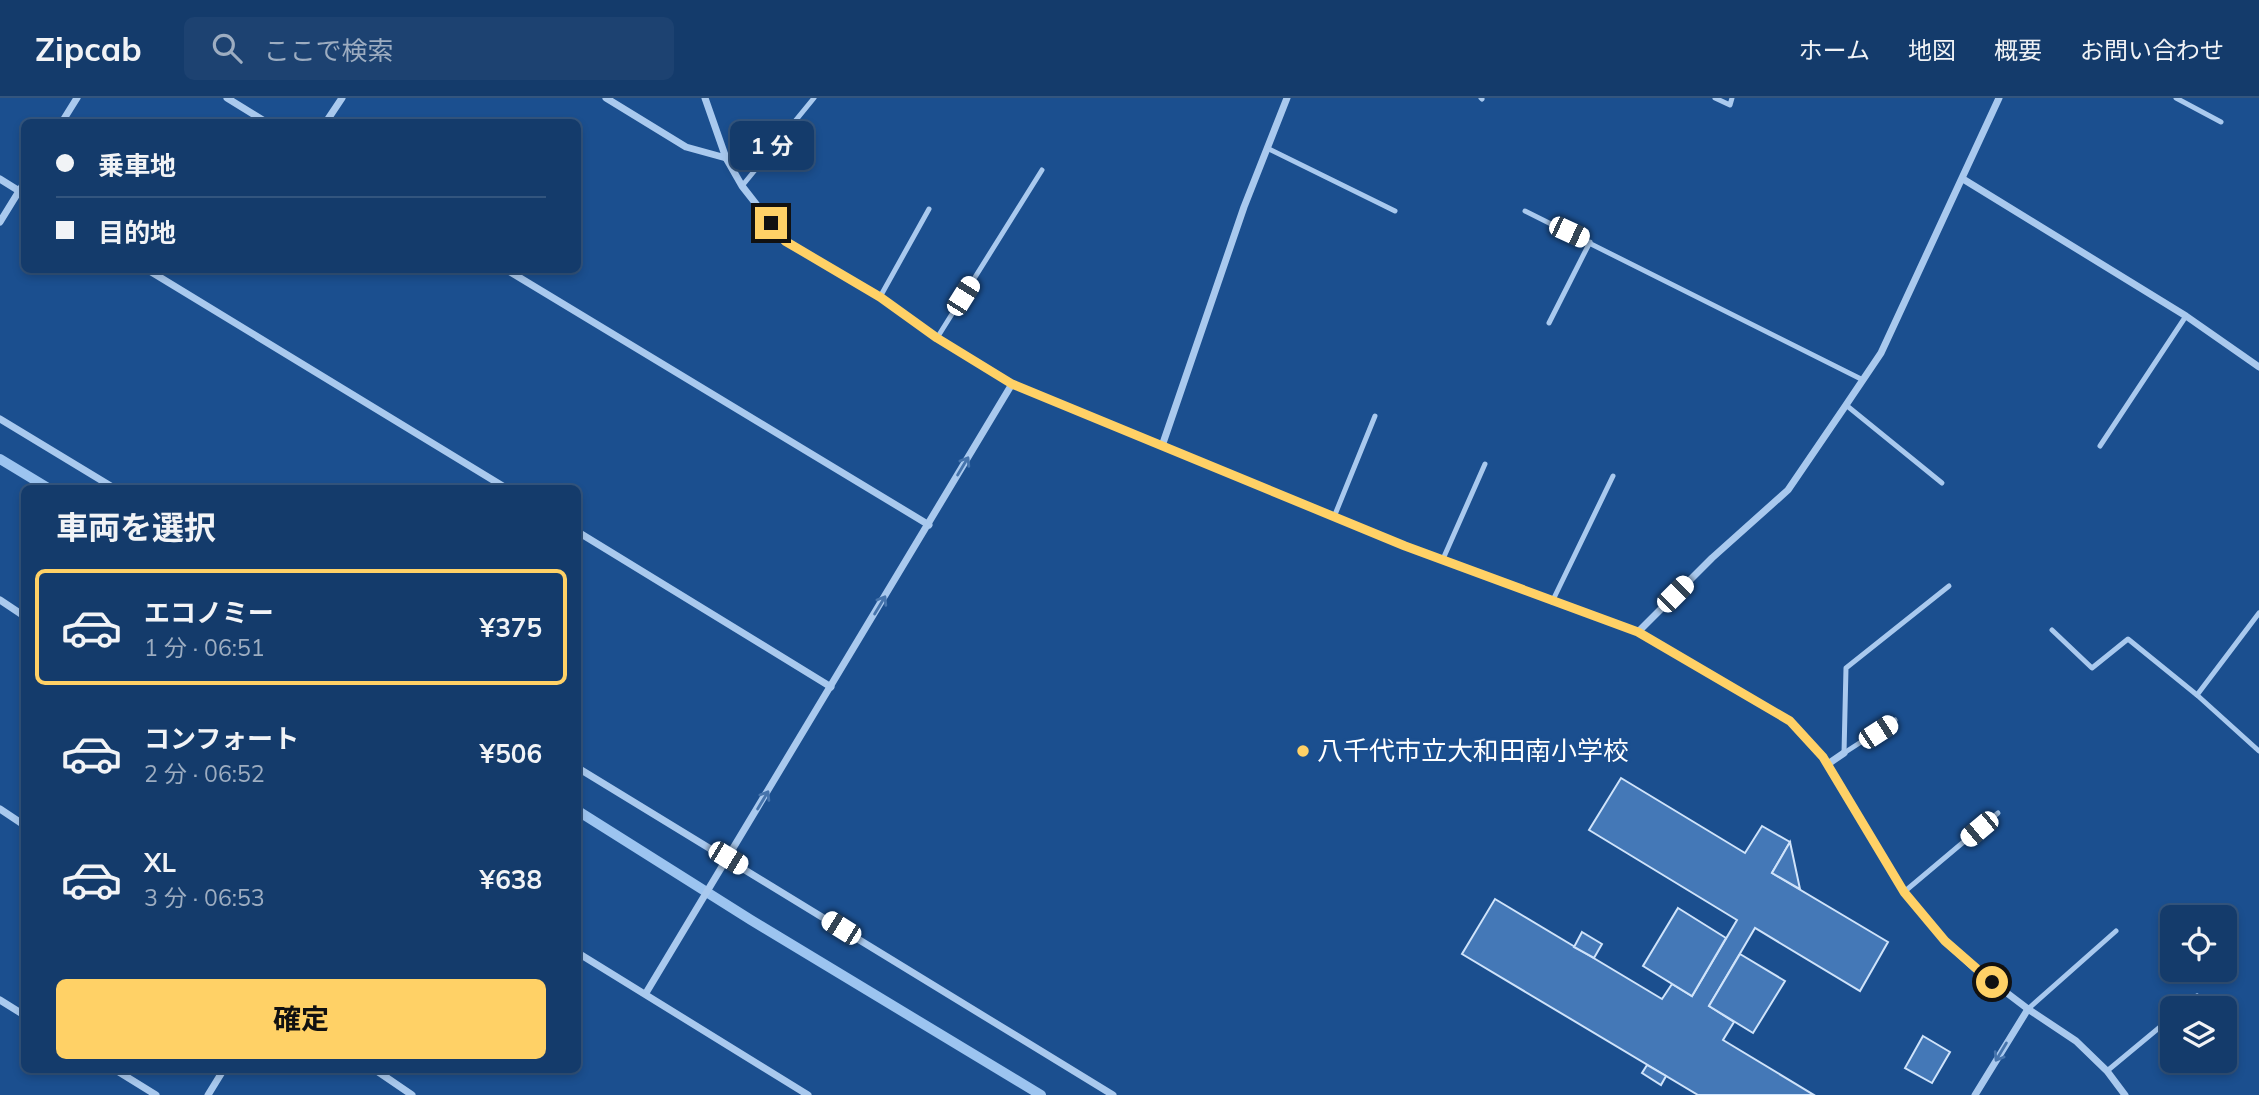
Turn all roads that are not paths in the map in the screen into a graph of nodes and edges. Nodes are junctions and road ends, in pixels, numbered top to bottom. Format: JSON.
{"nodes":[{"id":1,"x":77,"y":98,"type":"edge"},
{"id":2,"x":227,"y":98,"type":"edge"},
{"id":3,"x":342,"y":98,"type":"edge"},
{"id":4,"x":606,"y":98,"type":"edge"},
{"id":5,"x":705,"y":98,"type":"edge"},
{"id":6,"x":814,"y":98,"type":"edge"},
{"id":7,"x":1287,"y":98,"type":"edge"},
{"id":8,"x":1716,"y":98,"type":"edge"},
{"id":9,"x":1732,"y":98,"type":"edge"},
{"id":10,"x":1999,"y":98,"type":"edge"},
{"id":11,"x":2176,"y":98,"type":"edge"},
{"id":12,"x":64,"y":119,"type":"edge"},
{"id":13,"x":261,"y":119,"type":"edge"},
{"id":14,"x":328,"y":119,"type":"edge"},
{"id":15,"x":2221,"y":122,"type":"dead end"},
{"id":16,"x":1267,"y":148,"type":"junction"},
{"id":17,"x":726,"y":158,"type":"junction"},
{"id":18,"x":1042,"y":170,"type":"dead end"},
{"id":19,"x":0,"y":179,"type":"edge"},
{"id":20,"x":1963,"y":179,"type":"junction"},
{"id":21,"x":742,"y":186,"type":"junction"},
{"id":22,"x":21,"y":192,"type":"edge"},
{"id":23,"x":21,"y":194,"type":"edge"},
{"id":24,"x":929,"y":209,"type":"dead end"},
{"id":25,"x":1395,"y":211,"type":"dead end"},
{"id":26,"x":1525,"y":211,"type":"dead end"},
{"id":27,"x":0,"y":222,"type":"edge"},
{"id":28,"x":1590,"y":242,"type":"junction"},
{"id":29,"x":153,"y":273,"type":"edge"},
{"id":30,"x":512,"y":273,"type":"edge"},
{"id":31,"x":880,"y":297,"type":"junction"},
{"id":32,"x":2186,"y":316,"type":"junction"},
{"id":33,"x":1549,"y":323,"type":"dead end"},
{"id":34,"x":937,"y":338,"type":"junction"},
{"id":35,"x":2259,"y":367,"type":"edge"},
{"id":36,"x":1863,"y":380,"type":"junction"},
{"id":37,"x":1012,"y":384,"type":"junction"},
{"id":38,"x":1846,"y":405,"type":"junction"},
{"id":39,"x":1375,"y":415,"type":"dead end"},
{"id":40,"x":0,"y":419,"type":"edge"},
{"id":41,"x":1162,"y":446,"type":"junction"},
{"id":42,"x":2100,"y":446,"type":"dead end"},
{"id":43,"x":1485,"y":464,"type":"dead end"},
{"id":44,"x":1613,"y":476,"type":"dead end"},
{"id":45,"x":1942,"y":483,"type":"dead end"},
{"id":46,"x":109,"y":485,"type":"edge"},
{"id":47,"x":501,"y":485,"type":"edge"},
{"id":48,"x":1334,"y":517,"type":"junction"},
{"id":49,"x":929,"y":525,"type":"junction"},
{"id":50,"x":581,"y":534,"type":"edge"},
{"id":51,"x":1443,"y":559,"type":"junction"},
{"id":52,"x":1949,"y":586,"type":"dead end"},
{"id":53,"x":0,"y":600,"type":"edge"},
{"id":54,"x":1552,"y":602,"type":"junction"},
{"id":55,"x":2259,"y":613,"type":"edge"},
{"id":56,"x":21,"y":614,"type":"edge"},
{"id":57,"x":2052,"y":630,"type":"dead end"},
{"id":58,"x":1638,"y":632,"type":"junction"},
{"id":59,"x":831,"y":687,"type":"junction"},
{"id":60,"x":2197,"y":695,"type":"junction"},
{"id":61,"x":1895,"y":720,"type":"dead end"},
{"id":62,"x":2259,"y":751,"type":"edge"},
{"id":63,"x":1844,"y":753,"type":"junction"},
{"id":64,"x":1828,"y":764,"type":"junction"},
{"id":65,"x":581,"y":770,"type":"edge"},
{"id":66,"x":0,"y":809,"type":"edge"},
{"id":67,"x":1998,"y":813,"type":"dead end"},
{"id":68,"x":21,"y":823,"type":"edge"},
{"id":69,"x":728,"y":858,"type":"junction"},
{"id":70,"x":1904,"y":892,"type":"junction"},
{"id":71,"x":2116,"y":930,"type":"dead end"},
{"id":72,"x":581,"y":955,"type":"edge"},
{"id":73,"x":646,"y":993,"type":"junction"},
{"id":74,"x":0,"y":1000,"type":"edge"},
{"id":75,"x":2028,"y":1009,"type":"junction"},
{"id":76,"x":21,"y":1012,"type":"edge"},
{"id":77,"x":2160,"y":1027,"type":"edge"},
{"id":78,"x":2107,"y":1071,"type":"junction"},
{"id":79,"x":120,"y":1073,"type":"edge"},
{"id":80,"x":222,"y":1073,"type":"edge"},
{"id":81,"x":380,"y":1073,"type":"edge"},
{"id":82,"x":156,"y":1095,"type":"edge"},
{"id":83,"x":208,"y":1095,"type":"edge"},
{"id":84,"x":412,"y":1095,"type":"edge"},
{"id":85,"x":808,"y":1095,"type":"edge"},
{"id":86,"x":1113,"y":1095,"type":"edge"},
{"id":87,"x":1975,"y":1095,"type":"edge"},
{"id":88,"x":2125,"y":1095,"type":"edge"}],
"edges":[{"from":1,"to":12,"type":"street"},
{"from":2,"to":13,"type":"street"},
{"from":3,"to":14,"type":"street"},
{"from":4,"to":17,"type":"street"},
{"from":5,"to":17,"type":"street"},
{"from":6,"to":21,"type":"lane"},
{"from":7,"to":16,"type":"street"},
{"from":8,"to":9,"type":"lane"},
{"from":10,"to":20,"type":"street"},
{"from":11,"to":15,"type":"lane"},
{"from":16,"to":25,"type":"lane"},
{"from":16,"to":41,"type":"street"},
{"from":17,"to":21,"type":"street"},
{"from":18,"to":34,"type":"lane"},
{"from":19,"to":22,"type":"street"},
{"from":20,"to":32,"type":"street"},
{"from":20,"to":36,"type":"street"},
{"from":21,"to":31,"type":"street"},
{"from":23,"to":27,"type":"street"},
{"from":24,"to":31,"type":"lane"},
{"from":26,"to":28,"type":"lane"},
{"from":28,"to":33,"type":"lane"},
{"from":28,"to":36,"type":"lane"},
{"from":29,"to":47,"type":"street"},
{"from":30,"to":49,"type":"street"},
{"from":31,"to":34,"type":"street"},
{"from":32,"to":35,"type":"street"},
{"from":32,"to":42,"type":"lane"},
{"from":34,"to":37,"type":"street"},
{"from":36,"to":38,"type":"street"},
{"from":37,"to":41,"type":"street"},
{"from":49,"to":37,"type":"street","one_way":true},
{"from":38,"to":45,"type":"lane"},
{"from":38,"to":58,"type":"street"},
{"from":39,"to":48,"type":"lane"},
{"from":40,"to":46,"type":"street"},
{"from":41,"to":48,"type":"street"},
{"from":43,"to":51,"type":"lane"},
{"from":44,"to":54,"type":"lane"},
{"from":48,"to":51,"type":"street"},
{"from":59,"to":49,"type":"street","one_way":true},
{"from":50,"to":59,"type":"street"},
{"from":51,"to":54,"type":"street"},
{"from":52,"to":63,"type":"lane"},
{"from":53,"to":56,"type":"street"},
{"from":54,"to":58,"type":"street"},
{"from":55,"to":60,"type":"lane"},
{"from":57,"to":60,"type":"lane"},
{"from":58,"to":64,"type":"street"},
{"from":69,"to":59,"type":"street","one_way":true},
{"from":60,"to":62,"type":"lane"},
{"from":61,"to":63,"type":"lane"},
{"from":63,"to":64,"type":"street"},
{"from":64,"to":70,"type":"street"},
{"from":65,"to":69,"type":"street"},
{"from":66,"to":68,"type":"street"},
{"from":67,"to":70,"type":"lane"},
{"from":69,"to":73,"type":"street"},
{"from":69,"to":86,"type":"street"},
{"from":70,"to":75,"type":"street"},
{"from":71,"to":75,"type":"lane"},
{"from":72,"to":73,"type":"street"},
{"from":73,"to":85,"type":"street"},
{"from":74,"to":76,"type":"street"},
{"from":75,"to":78,"type":"street"},
{"from":75,"to":87,"type":"street","one_way":true},
{"from":77,"to":78,"type":"lane"},
{"from":78,"to":88,"type":"street"},
{"from":79,"to":82,"type":"street"},
{"from":80,"to":83,"type":"street"},
{"from":81,"to":84,"type":"street"}]}
